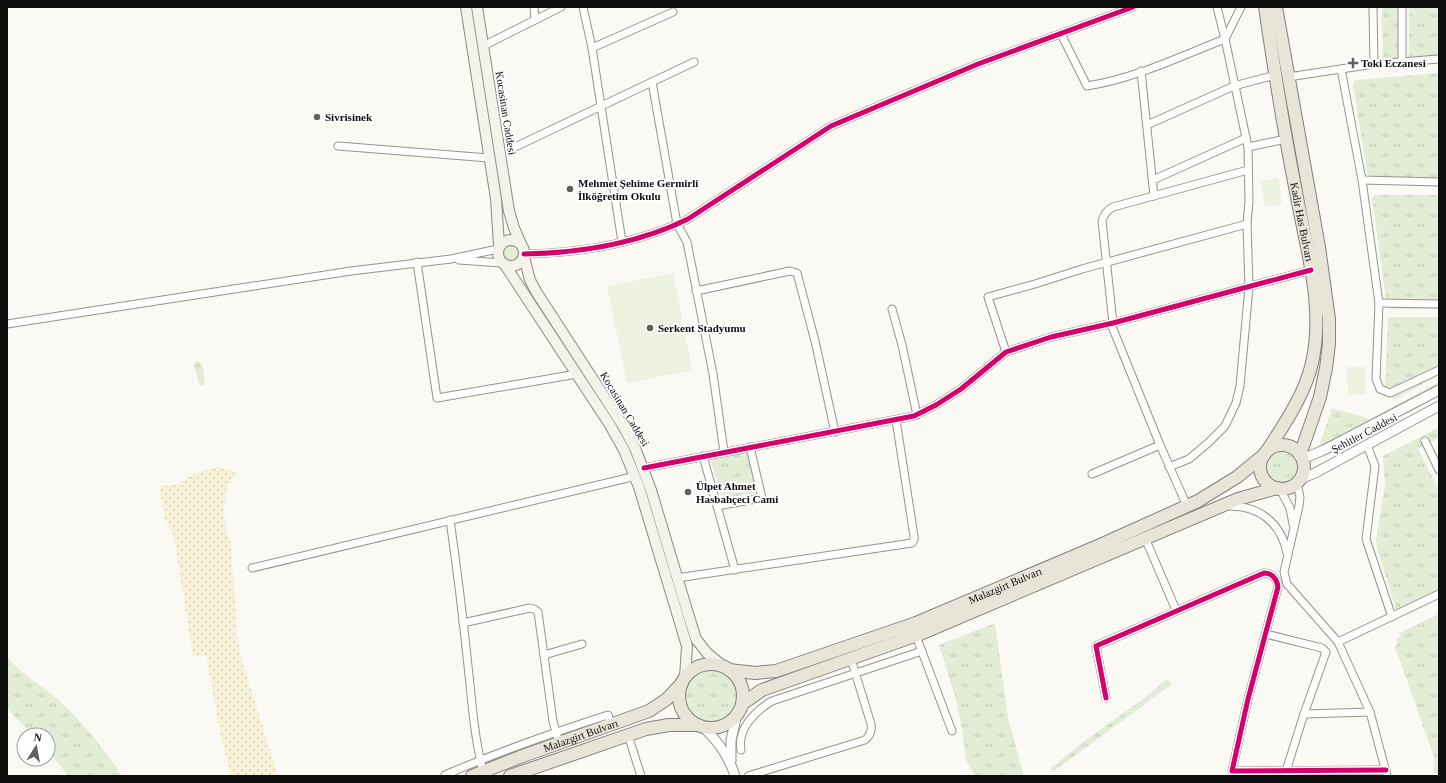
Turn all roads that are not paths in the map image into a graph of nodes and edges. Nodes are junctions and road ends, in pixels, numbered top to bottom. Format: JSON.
{"nodes":[{"id":1,"x":466,"y":7,"type":"edge"},
{"id":2,"x":477,"y":7,"type":"edge"},
{"id":3,"x":534,"y":7,"type":"edge"},
{"id":4,"x":561,"y":7,"type":"edge"},
{"id":5,"x":583,"y":7,"type":"edge"},
{"id":6,"x":1133,"y":7,"type":"edge"},
{"id":7,"x":1217,"y":7,"type":"edge"},
{"id":8,"x":1241,"y":7,"type":"edge"},
{"id":9,"x":1373,"y":7,"type":"edge"},
{"id":10,"x":1402,"y":7,"type":"edge"},
{"id":11,"x":1270,"y":9,"type":"edge"},
{"id":12,"x":673,"y":12,"type":"dead end"},
{"id":13,"x":535,"y":20,"type":"junction"},
{"id":14,"x":1061,"y":34,"type":"junction"},
{"id":15,"x":1225,"y":39,"type":"junction"},
{"id":16,"x":483,"y":46,"type":"junction"},
{"id":17,"x":592,"y":48,"type":"junction"},
{"id":18,"x":1439,"y":59,"type":"edge"},
{"id":19,"x":694,"y":62,"type":"dead end"},
{"id":20,"x":1402,"y":62,"type":"junction"},
{"id":21,"x":1374,"y":64,"type":"junction"},
{"id":22,"x":1341,"y":69,"type":"junction"},
{"id":23,"x":1141,"y":71,"type":"junction"},
{"id":24,"x":1275,"y":75,"type":"junction"},
{"id":25,"x":1288,"y":77,"type":"junction"},
{"id":26,"x":652,"y":82,"type":"junction"},
{"id":27,"x":1234,"y":86,"type":"junction"},
{"id":28,"x":601,"y":106,"type":"junction"},
{"id":29,"x":1147,"y":125,"type":"junction"},
{"id":30,"x":1246,"y":138,"type":"junction"},
{"id":31,"x":1286,"y":139,"type":"junction"},
{"id":32,"x":338,"y":146,"type":"dead end"},
{"id":33,"x":1248,"y":147,"type":"junction"},
{"id":34,"x":513,"y":148,"type":"dead end"},
{"id":35,"x":489,"y":158,"type":"junction"},
{"id":36,"x":1248,"y":170,"type":"junction"},
{"id":37,"x":1153,"y":180,"type":"junction"},
{"id":38,"x":1362,"y":180,"type":"junction"},
{"id":39,"x":1439,"y":182,"type":"edge"},
{"id":40,"x":1154,"y":196,"type":"junction"},
{"id":41,"x":677,"y":224,"type":"junction"},
{"id":42,"x":1247,"y":224,"type":"junction"},
{"id":43,"x":622,"y":242,"type":"junction"},
{"id":44,"x":499,"y":247,"type":"junction"},
{"id":45,"x":523,"y":252,"type":"junction"},
{"id":46,"x":451,"y":259,"type":"junction"},
{"id":47,"x":417,"y":262,"type":"junction"},
{"id":48,"x":1106,"y":262,"type":"junction"},
{"id":49,"x":503,"y":264,"type":"junction"},
{"id":50,"x":1311,"y":270,"type":"junction"},
{"id":51,"x":1249,"y":287,"type":"junction"},
{"id":52,"x":696,"y":291,"type":"junction"},
{"id":53,"x":1379,"y":303,"type":"junction"},
{"id":54,"x":1439,"y":304,"type":"edge"},
{"id":55,"x":892,"y":309,"type":"dead end"},
{"id":56,"x":7,"y":324,"type":"edge"},
{"id":57,"x":1112,"y":324,"type":"junction"},
{"id":58,"x":1006,"y":352,"type":"junction"},
{"id":59,"x":1439,"y":370,"type":"edge"},
{"id":60,"x":577,"y":374,"type":"junction"},
{"id":61,"x":1439,"y":390,"type":"edge"},
{"id":62,"x":1439,"y":406,"type":"edge"},
{"id":63,"x":917,"y":414,"type":"junction"},
{"id":64,"x":896,"y":420,"type":"junction"},
{"id":65,"x":835,"y":432,"type":"junction"},
{"id":66,"x":1425,"y":441,"type":"dead end"},
{"id":67,"x":1367,"y":445,"type":"junction"},
{"id":68,"x":1160,"y":446,"type":"junction"},
{"id":69,"x":750,"y":447,"type":"junction"},
{"id":70,"x":724,"y":452,"type":"junction"},
{"id":71,"x":1265,"y":453,"type":"junction"},
{"id":72,"x":703,"y":456,"type":"junction"},
{"id":73,"x":1301,"y":457,"type":"junction"},
{"id":74,"x":1169,"y":467,"type":"junction"},
{"id":75,"x":644,"y":468,"type":"junction"},
{"id":76,"x":1439,"y":470,"type":"edge"},
{"id":77,"x":1092,"y":474,"type":"dead end"},
{"id":78,"x":636,"y":476,"type":"junction"},
{"id":79,"x":1299,"y":481,"type":"junction"},
{"id":80,"x":1279,"y":488,"type":"junction"},
{"id":81,"x":717,"y":506,"type":"junction"},
{"id":82,"x":1187,"y":506,"type":"junction"},
{"id":83,"x":1216,"y":508,"type":"junction"},
{"id":84,"x":450,"y":520,"type":"junction"},
{"id":85,"x":1294,"y":529,"type":"junction"},
{"id":86,"x":1145,"y":538,"type":"junction"},
{"id":87,"x":1288,"y":555,"type":"junction"},
{"id":88,"x":252,"y":568,"type":"dead end"},
{"id":89,"x":735,"y":570,"type":"junction"},
{"id":90,"x":1286,"y":577,"type":"junction"},
{"id":91,"x":677,"y":578,"type":"junction"},
{"id":92,"x":1276,"y":579,"type":"junction"},
{"id":93,"x":1439,"y":594,"type":"edge"},
{"id":94,"x":1176,"y":610,"type":"junction"},
{"id":95,"x":1392,"y":617,"type":"junction"},
{"id":96,"x":463,"y":623,"type":"junction"},
{"id":97,"x":1266,"y":634,"type":"junction"},
{"id":98,"x":916,"y":636,"type":"junction"},
{"id":99,"x":1338,"y":642,"type":"junction"},
{"id":100,"x":582,"y":644,"type":"dead end"},
{"id":101,"x":922,"y":651,"type":"junction"},
{"id":102,"x":544,"y":655,"type":"junction"},
{"id":103,"x":850,"y":659,"type":"junction"},
{"id":104,"x":727,"y":669,"type":"junction"},
{"id":105,"x":855,"y":672,"type":"junction"},
{"id":106,"x":684,"y":681,"type":"junction"},
{"id":107,"x":1106,"y":698,"type":"dead end"},
{"id":108,"x":740,"y":709,"type":"junction"},
{"id":109,"x":1370,"y":712,"type":"junction"},
{"id":110,"x":1304,"y":714,"type":"junction"},
{"id":111,"x":700,"y":726,"type":"junction"},
{"id":112,"x":952,"y":731,"type":"dead end"},
{"id":113,"x":628,"y":735,"type":"junction"},
{"id":114,"x":557,"y":737,"type":"junction"},
{"id":115,"x":741,"y":750,"type":"dead end"},
{"id":116,"x":732,"y":766,"type":"junction"},
{"id":117,"x":479,"y":769,"type":"edge"},
{"id":118,"x":1286,"y":771,"type":"junction"},
{"id":119,"x":1387,"y":773,"type":"edge"},
{"id":120,"x":445,"y":775,"type":"edge"},
{"id":121,"x":510,"y":776,"type":"edge"},
{"id":122,"x":641,"y":776,"type":"edge"},
{"id":123,"x":735,"y":776,"type":"edge"},
{"id":124,"x":748,"y":776,"type":"edge"}],
"edges":[{"from":1,"to":35,"type":"main road"},
{"from":2,"to":16,"type":"main road","name":"Kocasinan Caddesi"},
{"from":3,"to":13,"type":"street"},
{"from":4,"to":13,"type":"street"},
{"from":5,"to":17,"type":"street"},
{"from":6,"to":14,"type":"street"},
{"from":7,"to":15,"type":"street"},
{"from":8,"to":15,"type":"street"},
{"from":9,"to":21,"type":"street"},
{"from":10,"to":20,"type":"street"},
{"from":11,"to":24,"type":"highway","name":"Kadir Has Bulvarı"},
{"from":11,"to":25,"type":"highway","name":"Kadir Has Bulvarı"},
{"from":12,"to":17,"type":"street"},
{"from":13,"to":16,"type":"street"},
{"from":14,"to":23,"type":"street"},
{"from":14,"to":41,"type":"street"},
{"from":15,"to":23,"type":"street"},
{"from":15,"to":27,"type":"street"},
{"from":16,"to":45,"type":"main road","name":"Kocasinan Caddesi"},
{"from":17,"to":28,"type":"street"},
{"from":18,"to":20,"type":"street"},
{"from":19,"to":26,"type":"street"},
{"from":20,"to":21,"type":"street"},
{"from":21,"to":22,"type":"street"},
{"from":22,"to":25,"type":"street"},
{"from":22,"to":38,"type":"street"},
{"from":23,"to":29,"type":"street"},
{"from":24,"to":27,"type":"street"},
{"from":24,"to":31,"type":"highway","name":"Kadir Has Bulvarı"},
{"from":25,"to":73,"type":"highway","name":"Kadir Has Bulvarı"},
{"from":26,"to":28,"type":"street"},
{"from":26,"to":41,"type":"street"},
{"from":27,"to":29,"type":"street"},
{"from":27,"to":30,"type":"street"},
{"from":28,"to":34,"type":"street"},
{"from":28,"to":43,"type":"street"},
{"from":29,"to":37,"type":"street"},
{"from":30,"to":33,"type":"street"},
{"from":30,"to":37,"type":"street"},
{"from":31,"to":33,"type":"street"},
{"from":31,"to":50,"type":"highway","name":"Kadir Has Bulvarı"},
{"from":32,"to":35,"type":"street"},
{"from":33,"to":36,"type":"street"},
{"from":35,"to":44,"type":"main road"},
{"from":36,"to":40,"type":"street"},
{"from":36,"to":42,"type":"street"},
{"from":37,"to":40,"type":"street"},
{"from":38,"to":39,"type":"street"},
{"from":38,"to":53,"type":"street"},
{"from":40,"to":48,"type":"street"},
{"from":41,"to":43,"type":"street"},
{"from":41,"to":52,"type":"street"},
{"from":42,"to":48,"type":"street"},
{"from":42,"to":51,"type":"street"},
{"from":43,"to":45,"type":"street"},
{"from":44,"to":45,"type":"main road"},
{"from":44,"to":46,"type":"street"},
{"from":44,"to":49,"type":"main road"},
{"from":45,"to":49,"type":"main road"},
{"from":45,"to":75,"type":"main road","name":"Kocasinan Caddesi"},
{"from":46,"to":47,"type":"street"},
{"from":46,"to":49,"type":"street"},
{"from":47,"to":56,"type":"street"},
{"from":47,"to":60,"type":"street"},
{"from":48,"to":57,"type":"street"},
{"from":48,"to":58,"type":"street"},
{"from":49,"to":60,"type":"main road","name":"Kocasinan Caddesi"},
{"from":50,"to":51,"type":"street"},
{"from":50,"to":71,"type":"highway","name":"Kadir Has Bulvarı"},
{"from":51,"to":57,"type":"street"},
{"from":51,"to":74,"type":"street"},
{"from":52,"to":65,"type":"street"},
{"from":52,"to":70,"type":"street"},
{"from":53,"to":54,"type":"street"},
{"from":53,"to":59,"type":"street"},
{"from":55,"to":63,"type":"street"},
{"from":57,"to":58,"type":"street"},
{"from":57,"to":68,"type":"street"},
{"from":58,"to":63,"type":"street"},
{"from":60,"to":78,"type":"main road","name":"Kocasinan Caddesi"},
{"from":61,"to":73,"type":"street","name":"Şehitler Caddesi"},
{"from":62,"to":67,"type":"street","name":"Şehitler Caddesi"},
{"from":63,"to":64,"type":"street"},
{"from":64,"to":65,"type":"street"},
{"from":64,"to":89,"type":"street"},
{"from":65,"to":69,"type":"street"},
{"from":66,"to":76,"type":"street"},
{"from":67,"to":79,"type":"street","name":"Şehitler Caddesi"},
{"from":67,"to":95,"type":"street"},
{"from":68,"to":74,"type":"street"},
{"from":68,"to":77,"type":"street"},
{"from":69,"to":70,"type":"street"},
{"from":69,"to":81,"type":"street"},
{"from":70,"to":72,"type":"street"},
{"from":71,"to":73,"type":"highway"},
{"from":71,"to":80,"type":"highway"},
{"from":71,"to":82,"type":"highway","name":"Malazgirt Bulvarı"},
{"from":72,"to":75,"type":"street"},
{"from":72,"to":81,"type":"street"},
{"from":73,"to":79,"type":"highway"},
{"from":74,"to":82,"type":"street"},
{"from":75,"to":91,"type":"main road","name":"Kocasinan Caddesi"},
{"from":78,"to":84,"type":"street"},
{"from":78,"to":106,"type":"main road","name":"Kocasinan Caddesi"},
{"from":79,"to":80,"type":"highway"},
{"from":79,"to":85,"type":"street"},
{"from":80,"to":83,"type":"highway","name":"Malazgirt Bulvarı"},
{"from":80,"to":85,"type":"street"},
{"from":81,"to":89,"type":"street"},
{"from":82,"to":104,"type":"highway","name":"Malazgirt Bulvarı"},
{"from":83,"to":86,"type":"highway","name":"Malazgirt Bulvarı"},
{"from":83,"to":87,"type":"street"},
{"from":84,"to":88,"type":"street"},
{"from":84,"to":96,"type":"street"},
{"from":85,"to":87,"type":"street"},
{"from":86,"to":94,"type":"street"},
{"from":86,"to":98,"type":"highway","name":"Malazgirt Bulvarı"},
{"from":87,"to":90,"type":"street"},
{"from":89,"to":91,"type":"street"},
{"from":90,"to":92,"type":"street"},
{"from":90,"to":99,"type":"street"},
{"from":91,"to":104,"type":"main road","name":"Kocasinan Caddesi"},
{"from":92,"to":94,"type":"street"},
{"from":92,"to":97,"type":"street"},
{"from":93,"to":95,"type":"street"},
{"from":94,"to":107,"type":"street"},
{"from":95,"to":99,"type":"street"},
{"from":96,"to":102,"type":"street"},
{"from":96,"to":117,"type":"street"},
{"from":97,"to":110,"type":"street"},
{"from":97,"to":118,"type":"street"},
{"from":98,"to":101,"type":"street"},
{"from":98,"to":103,"type":"highway","name":"Malazgirt Bulvarı"},
{"from":99,"to":109,"type":"street"},
{"from":100,"to":102,"type":"street"},
{"from":101,"to":105,"type":"street"},
{"from":101,"to":112,"type":"street"},
{"from":102,"to":114,"type":"street"},
{"from":103,"to":105,"type":"street"},
{"from":103,"to":108,"type":"highway","name":"Malazgirt Bulvarı"},
{"from":104,"to":106,"type":"highway"},
{"from":104,"to":108,"type":"highway"},
{"from":105,"to":115,"type":"street"},
{"from":105,"to":124,"type":"street"},
{"from":106,"to":111,"type":"highway"},
{"from":106,"to":114,"type":"highway","name":"Malazgirt Bulvarı"},
{"from":108,"to":111,"type":"highway"},
{"from":108,"to":116,"type":"street"},
{"from":109,"to":110,"type":"street"},
{"from":109,"to":119,"type":"street"},
{"from":110,"to":118,"type":"street"},
{"from":111,"to":113,"type":"highway","name":"Malazgirt Bulvarı"},
{"from":111,"to":116,"type":"street"},
{"from":113,"to":121,"type":"highway","name":"Malazgirt Bulvarı"},
{"from":113,"to":122,"type":"street"},
{"from":114,"to":117,"type":"highway","name":"Malazgirt Bulvarı"},
{"from":116,"to":123,"type":"street"},
{"from":117,"to":120,"type":"street"},
{"from":118,"to":119,"type":"street"}]}
